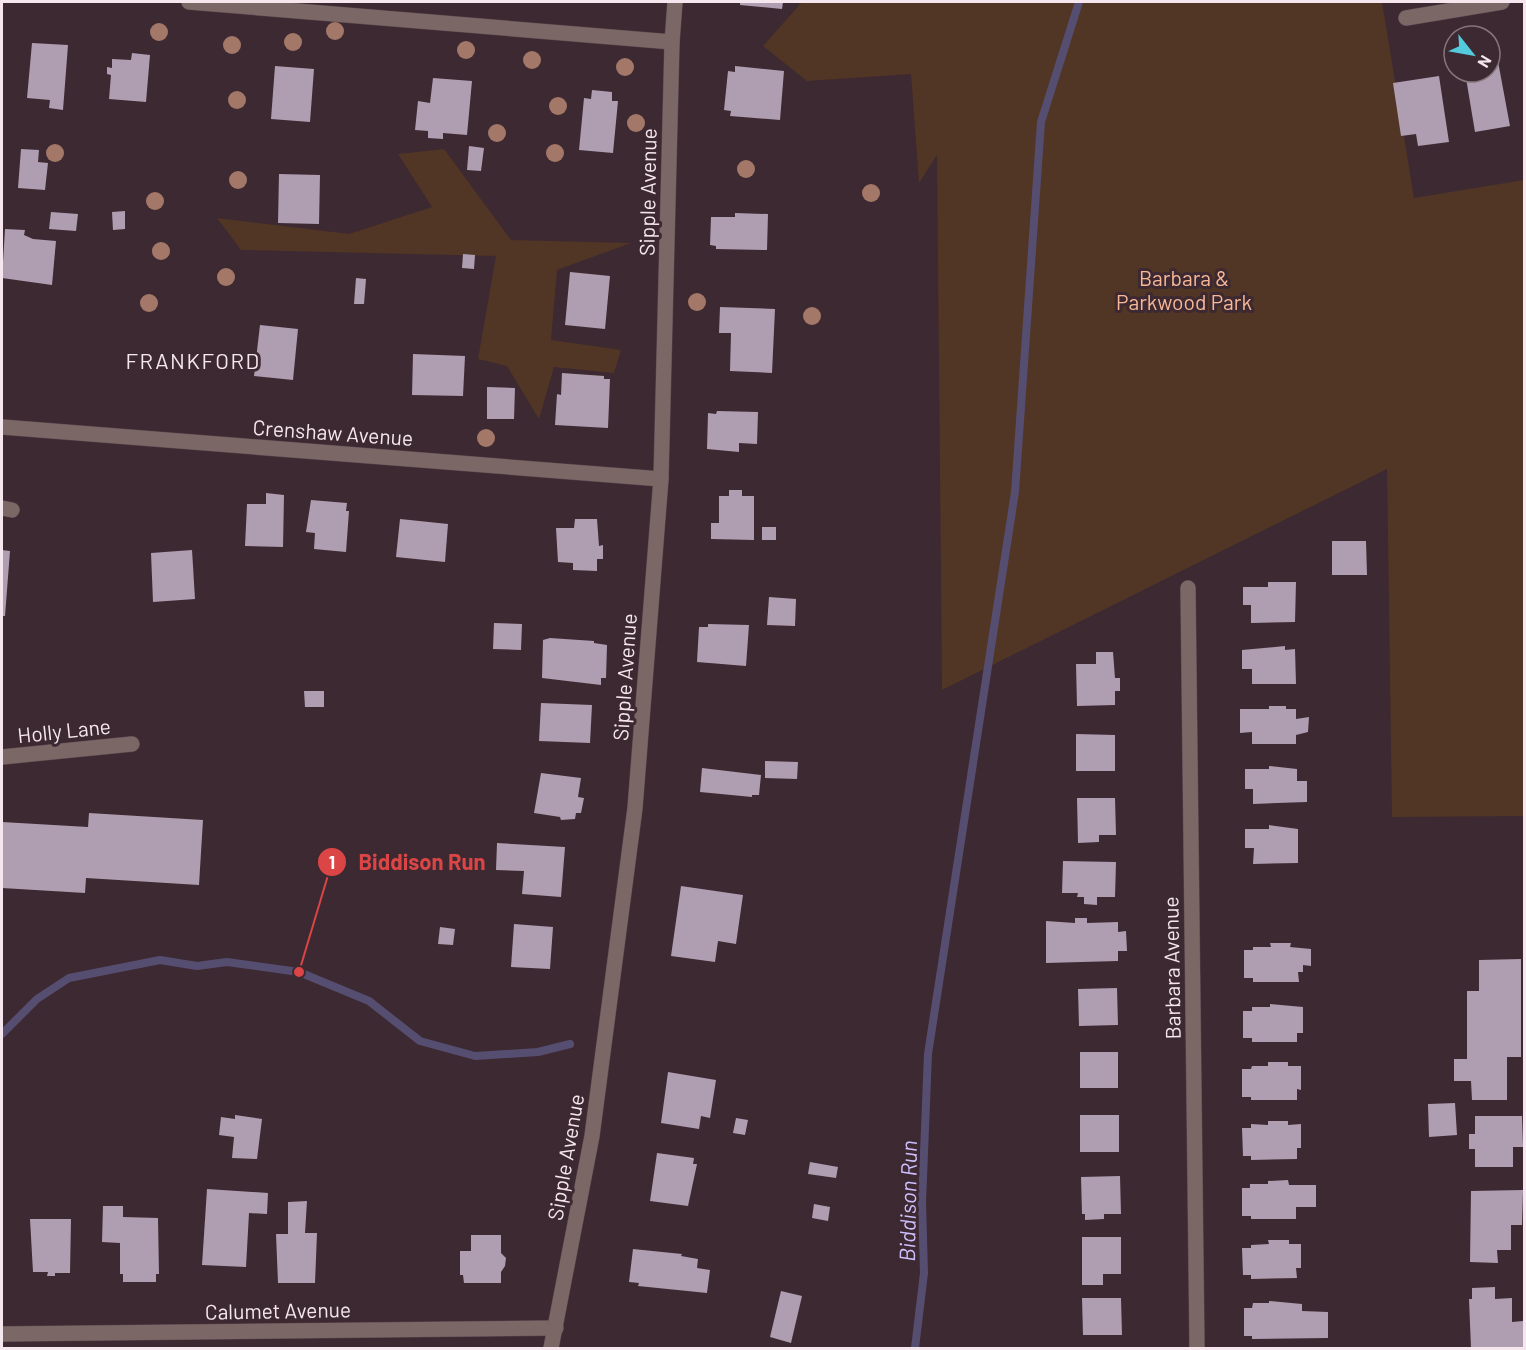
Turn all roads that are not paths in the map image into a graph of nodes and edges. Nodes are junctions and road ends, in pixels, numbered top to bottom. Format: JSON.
{"nodes":[{"id":1,"x":189,"y":2,"type":"edge"},
{"id":2,"x":675,"y":2,"type":"edge"},
{"id":3,"x":1502,"y":2,"type":"edge"},
{"id":4,"x":1406,"y":18,"type":"dead end"},
{"id":5,"x":672,"y":42,"type":"junction"},
{"id":6,"x":2,"y":427,"type":"edge"},
{"id":7,"x":661,"y":478,"type":"junction"},
{"id":8,"x":1188,"y":588,"type":"dead end"},
{"id":9,"x":132,"y":744,"type":"dead end"},
{"id":10,"x":2,"y":758,"type":"edge"},
{"id":11,"x":556,"y":1328,"type":"junction"},
{"id":12,"x":2,"y":1334,"type":"edge"},
{"id":13,"x":551,"y":1348,"type":"edge"},
{"id":14,"x":1197,"y":1348,"type":"edge"}],
"edges":[{"from":1,"to":5,"type":"street"},
{"from":2,"to":5,"type":"street","name":"Sipple Avenue"},
{"from":3,"to":4,"type":"street"},
{"from":5,"to":7,"type":"street","name":"Sipple Avenue"},
{"from":6,"to":7,"type":"street","name":"Crenshaw Avenue"},
{"from":7,"to":11,"type":"street","name":"Sipple Avenue"},
{"from":8,"to":14,"type":"street","name":"Barbara Avenue"},
{"from":9,"to":10,"type":"street","name":"Holly Lane"},
{"from":11,"to":12,"type":"street","name":"Calumet Avenue"},
{"from":11,"to":13,"type":"street","name":"Sipple Avenue"}]}
